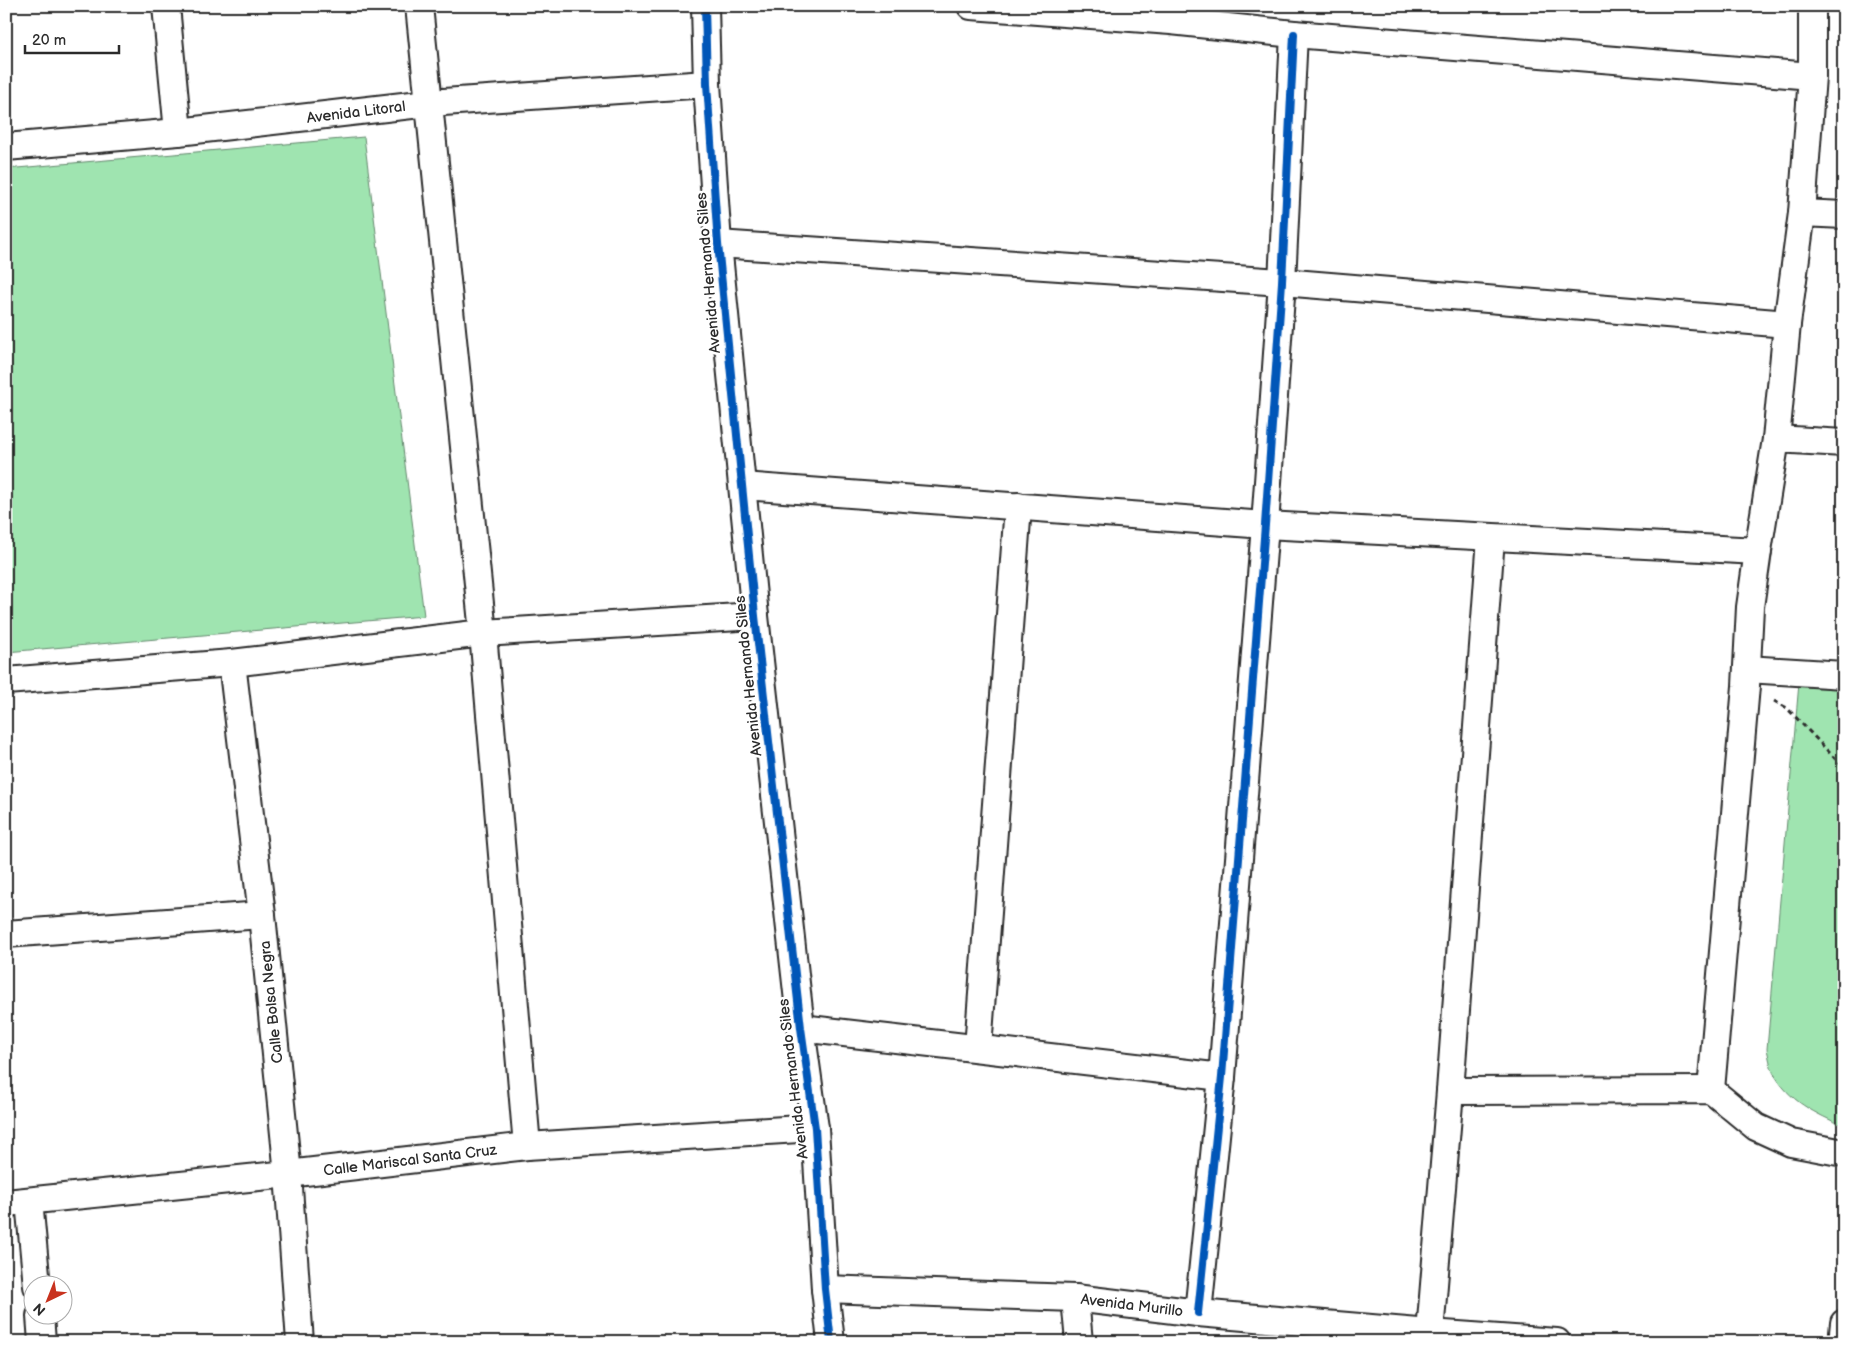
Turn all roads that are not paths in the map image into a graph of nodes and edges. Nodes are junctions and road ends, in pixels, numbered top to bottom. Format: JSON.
{"nodes":[{"id":1,"x":166,"y":6,"type":"edge"},
{"id":2,"x":419,"y":6,"type":"edge"},
{"id":3,"x":705,"y":6,"type":"edge"},
{"id":4,"x":971,"y":6,"type":"edge"},
{"id":5,"x":1812,"y":6,"type":"edge"},
{"id":6,"x":1172,"y":14,"type":"edge"},
{"id":7,"x":1294,"y":34,"type":"junction"},
{"id":8,"x":1812,"y":76,"type":"junction"},
{"id":9,"x":707,"y":84,"type":"junction"},
{"id":10,"x":429,"y":103,"type":"junction"},
{"id":11,"x":178,"y":132,"type":"junction"},
{"id":12,"x":6,"y":147,"type":"edge"},
{"id":13,"x":1802,"y":212,"type":"junction"},
{"id":14,"x":1844,"y":215,"type":"edge"},
{"id":15,"x":718,"y":244,"type":"junction"},
{"id":16,"x":1282,"y":282,"type":"junction"},
{"id":17,"x":1787,"y":324,"type":"junction"},
{"id":18,"x":1776,"y":439,"type":"junction"},
{"id":19,"x":1844,"y":442,"type":"edge"},
{"id":20,"x":743,"y":486,"type":"junction"},
{"id":21,"x":1018,"y":506,"type":"junction"},
{"id":22,"x":1264,"y":525,"type":"junction"},
{"id":23,"x":1491,"y":538,"type":"junction"},
{"id":24,"x":1758,"y":551,"type":"junction"},
{"id":25,"x":755,"y":616,"type":"junction"},
{"id":26,"x":483,"y":633,"type":"junction"},
{"id":27,"x":232,"y":664,"type":"junction"},
{"id":28,"x":1844,"y":675,"type":"edge"},
{"id":29,"x":1747,"y":678,"type":"junction"},
{"id":30,"x":6,"y":682,"type":"edge"},
{"id":31,"x":262,"y":915,"type":"junction"},
{"id":32,"x":6,"y":934,"type":"edge"},
{"id":33,"x":801,"y":1028,"type":"junction"},
{"id":34,"x":978,"y":1048,"type":"junction"},
{"id":35,"x":1222,"y":1077,"type":"junction"},
{"id":36,"x":1450,"y":1090,"type":"junction"},
{"id":37,"x":1710,"y":1090,"type":"junction"},
{"id":38,"x":815,"y":1128,"type":"junction"},
{"id":39,"x":527,"y":1146,"type":"junction"},
{"id":40,"x":1844,"y":1153,"type":"edge"},
{"id":41,"x":288,"y":1174,"type":"junction"},
{"id":42,"x":17,"y":1202,"type":"edge"},
{"id":43,"x":35,"y":1276,"type":"edge"},
{"id":44,"x":826,"y":1289,"type":"junction"},
{"id":45,"x":1075,"y":1298,"type":"junction"},
{"id":46,"x":1198,"y":1313,"type":"junction"},
{"id":47,"x":1844,"y":1323,"type":"edge"},
{"id":48,"x":41,"y":1326,"type":"edge"},
{"id":49,"x":1430,"y":1333,"type":"junction"},
{"id":50,"x":42,"y":1342,"type":"edge"},
{"id":51,"x":300,"y":1342,"type":"edge"},
{"id":52,"x":831,"y":1342,"type":"edge"},
{"id":53,"x":1079,"y":1342,"type":"edge"},
{"id":54,"x":1557,"y":1342,"type":"edge"},
{"id":55,"x":1842,"y":1342,"type":"edge"}],
"edges":[{"from":1,"to":11,"type":"street"},
{"from":2,"to":10,"type":"street"},
{"from":3,"to":9,"type":"street","name":"Avenida Hernando Siles"},
{"from":4,"to":6,"type":"street"},
{"from":5,"to":8,"type":"street"},
{"from":6,"to":7,"type":"street"},
{"from":7,"to":8,"type":"street"},
{"from":7,"to":16,"type":"street"},
{"from":8,"to":13,"type":"street"},
{"from":9,"to":10,"type":"street","name":"Avenida Litoral"},
{"from":9,"to":15,"type":"street","name":"Avenida Hernando Siles"},
{"from":10,"to":11,"type":"street","name":"Avenida Litoral"},
{"from":10,"to":26,"type":"street"},
{"from":11,"to":12,"type":"street","name":"Avenida Litoral"},
{"from":13,"to":14,"type":"street"},
{"from":13,"to":17,"type":"street"},
{"from":15,"to":16,"type":"street"},
{"from":15,"to":20,"type":"street","name":"Avenida Hernando Siles"},
{"from":16,"to":17,"type":"street"},
{"from":16,"to":22,"type":"street"},
{"from":17,"to":18,"type":"street"},
{"from":18,"to":19,"type":"street"},
{"from":18,"to":24,"type":"street"},
{"from":20,"to":21,"type":"street"},
{"from":20,"to":25,"type":"street","name":"Avenida Hernando Siles"},
{"from":21,"to":22,"type":"street"},
{"from":21,"to":34,"type":"street"},
{"from":22,"to":23,"type":"street"},
{"from":22,"to":35,"type":"street"},
{"from":23,"to":24,"type":"street"},
{"from":23,"to":36,"type":"street"},
{"from":24,"to":29,"type":"street"},
{"from":25,"to":26,"type":"street"},
{"from":25,"to":33,"type":"street","name":"Avenida Hernando Siles"},
{"from":26,"to":27,"type":"street"},
{"from":26,"to":39,"type":"street"},
{"from":27,"to":30,"type":"street"},
{"from":27,"to":31,"type":"street","name":"Calle Bolsa Negra"},
{"from":28,"to":29,"type":"street"},
{"from":29,"to":37,"type":"street"},
{"from":31,"to":32,"type":"street"},
{"from":31,"to":41,"type":"street","name":"Calle Bolsa Negra"},
{"from":33,"to":34,"type":"street"},
{"from":33,"to":38,"type":"street","name":"Avenida Hernando Siles"},
{"from":34,"to":35,"type":"street"},
{"from":35,"to":46,"type":"street"},
{"from":36,"to":37,"type":"street"},
{"from":36,"to":49,"type":"street"},
{"from":37,"to":40,"type":"street"},
{"from":38,"to":39,"type":"street","name":"Calle Mariscal Santa Cruz"},
{"from":38,"to":44,"type":"street","name":"Avenida Hernando Siles"},
{"from":39,"to":41,"type":"street","name":"Calle Mariscal Santa Cruz"},
{"from":41,"to":42,"type":"street","name":"Calle Mariscal Santa Cruz"},
{"from":41,"to":51,"type":"street","name":"Calle Bolsa Negra"},
{"from":42,"to":43,"type":"street"},
{"from":44,"to":45,"type":"street","name":"Avenida Murillo"},
{"from":44,"to":52,"type":"street","name":"Avenida Hernando Siles"},
{"from":45,"to":46,"type":"street","name":"Avenida Murillo"},
{"from":45,"to":53,"type":"street"},
{"from":46,"to":49,"type":"street","name":"Avenida Murillo"},
{"from":47,"to":55,"type":"street"},
{"from":48,"to":50,"type":"street"},
{"from":49,"to":54,"type":"street","name":"Avenida Murillo"}]}
